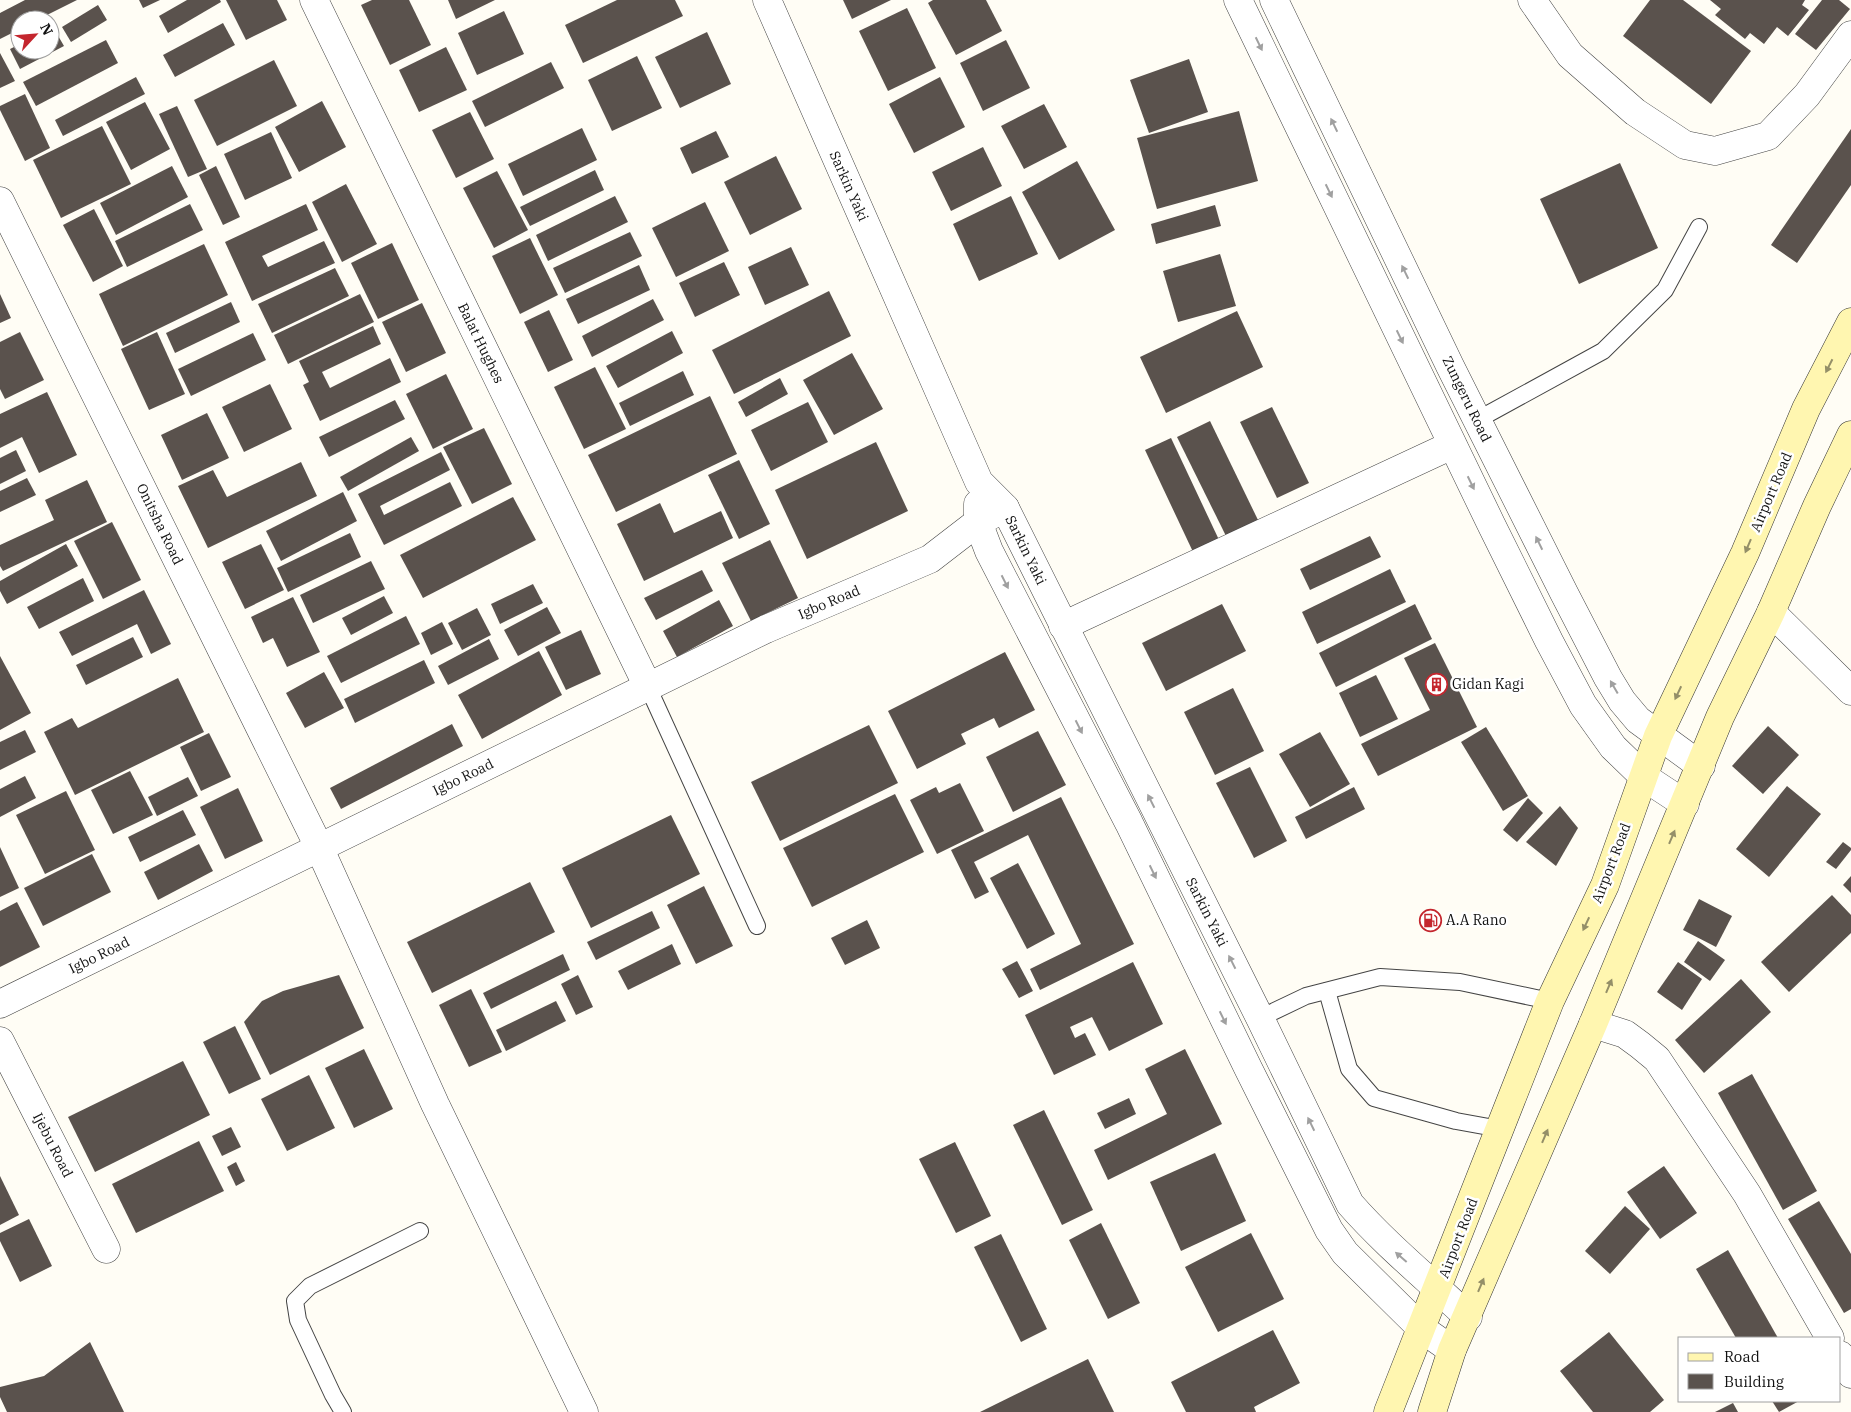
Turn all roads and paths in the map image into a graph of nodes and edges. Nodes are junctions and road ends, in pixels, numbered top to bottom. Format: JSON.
{"nodes":[{"id":1,"x":314,"y":0,"type":"edge"},
{"id":2,"x":768,"y":0,"type":"edge"},
{"id":3,"x":1238,"y":0,"type":"edge"},
{"id":4,"x":1274,"y":0,"type":"edge"},
{"id":5,"x":1532,"y":0,"type":"edge"},
{"id":6,"x":1851,"y":35,"type":"edge"},
{"id":7,"x":0,"y":201,"type":"edge"},
{"id":8,"x":1699,"y":227,"type":"dead end"},
{"id":9,"x":1851,"y":322,"type":"edge"},
{"id":10,"x":1477,"y":420,"type":"junction"},
{"id":11,"x":1851,"y":435,"type":"edge"},
{"id":12,"x":1452,"y":444,"type":"junction"},
{"id":13,"x":979,"y":482,"type":"junction"},
{"id":14,"x":1005,"y":508,"type":"junction"},
{"id":15,"x":978,"y":522,"type":"junction"},
{"id":16,"x":1018,"y":536,"type":"junction"},
{"id":17,"x":989,"y":551,"type":"junction"},
{"id":18,"x":930,"y":559,"type":"junction"},
{"id":19,"x":1771,"y":612,"type":"junction"},
{"id":20,"x":1063,"y":626,"type":"junction"},
{"id":21,"x":648,"y":687,"type":"junction"},
{"id":22,"x":1851,"y":691,"type":"edge"},
{"id":23,"x":1658,"y":736,"type":"junction"},
{"id":24,"x":1701,"y":766,"type":"junction"},
{"id":25,"x":1644,"y":777,"type":"junction"},
{"id":26,"x":1685,"y":804,"type":"junction"},
{"id":27,"x":320,"y":847,"type":"junction"},
{"id":28,"x":756,"y":926,"type":"dead end"},
{"id":29,"x":1327,"y":991,"type":"junction"},
{"id":30,"x":1550,"y":1001,"type":"junction"},
{"id":31,"x":0,"y":1004,"type":"edge"},
{"id":32,"x":1260,"y":1018,"type":"junction"},
{"id":33,"x":1593,"y":1024,"type":"junction"},
{"id":34,"x":0,"y":1041,"type":"edge"},
{"id":35,"x":1500,"y":1129,"type":"junction"},
{"id":36,"x":420,"y":1231,"type":"dead end"},
{"id":37,"x":106,"y":1249,"type":"dead end"},
{"id":38,"x":1438,"y":1288,"type":"junction"},
{"id":39,"x":1468,"y":1317,"type":"junction"},
{"id":40,"x":1422,"y":1329,"type":"junction"},
{"id":41,"x":1829,"y":1337,"type":"edge"},
{"id":42,"x":1452,"y":1350,"type":"junction"},
{"id":43,"x":1841,"y":1357,"type":"edge"},
{"id":44,"x":1851,"y":1374,"type":"edge"},
{"id":45,"x":343,"y":1412,"type":"edge"},
{"id":46,"x":584,"y":1412,"type":"edge"},
{"id":47,"x":1388,"y":1412,"type":"edge"},
{"id":48,"x":1432,"y":1412,"type":"edge"}],
"edges":[{"from":1,"to":21,"type":"street","name":"Balat Hughes"},
{"from":2,"to":13,"type":"street","name":"Sarkin Yaki"},
{"from":3,"to":12,"type":"street","one_way":true},
{"from":10,"to":4,"type":"street","name":"Zungeru Road","one_way":true},
{"from":5,"to":6,"type":"street"},
{"from":7,"to":27,"type":"street","name":"Onitsha Road"},
{"from":8,"to":10,"type":"lane"},
{"from":9,"to":23,"type":"main road","name":"Airport Road","one_way":true},
{"from":23,"to":10,"type":"street","name":"Zungeru Road","one_way":true},
{"from":11,"to":19,"type":"main road"},
{"from":12,"to":20,"type":"street"},
{"from":12,"to":25,"type":"street","one_way":true},
{"from":13,"to":14,"type":"street","name":"Sarkin Yaki"},
{"from":13,"to":15,"type":"street","name":"Sarkin Yaki"},
{"from":14,"to":15,"type":"street","name":"Igbo Road"},
{"from":14,"to":16,"type":"street","name":"Sarkin Yaki"},
{"from":15,"to":17,"type":"street"},
{"from":15,"to":18,"type":"street","name":"Igbo Road"},
{"from":16,"to":17,"type":"street","name":"Igbo Road"},
{"from":16,"to":20,"type":"street","name":"Sarkin Yaki"},
{"from":17,"to":18,"type":"street","name":"Igbo Road"},
{"from":17,"to":40,"type":"street","one_way":true},
{"from":18,"to":21,"type":"street","name":"Igbo Road"},
{"from":19,"to":22,"type":"street"},
{"from":19,"to":24,"type":"main road"},
{"from":32,"to":20,"type":"street","name":"Sarkin Yaki","one_way":true},
{"from":21,"to":27,"type":"street","name":"Igbo Road"},
{"from":21,"to":28,"type":"lane"},
{"from":23,"to":24,"type":"street","name":"Zungeru Road"},
{"from":23,"to":25,"type":"main road","name":"Airport Road"},
{"from":24,"to":26,"type":"main road"},
{"from":25,"to":26,"type":"street"},
{"from":25,"to":30,"type":"main road","name":"Airport Road","one_way":true},
{"from":33,"to":26,"type":"main road","one_way":true},
{"from":27,"to":31,"type":"street","name":"Igbo Road"},
{"from":27,"to":46,"type":"street","name":"Onitsha Road"},
{"from":29,"to":30,"type":"lane"},
{"from":29,"to":32,"type":"lane"},
{"from":29,"to":35,"type":"lane"},
{"from":30,"to":35,"type":"main road","name":"Airport Road"},
{"from":38,"to":32,"type":"street","name":"Sarkin Yaki","one_way":true},
{"from":39,"to":33,"type":"main road","one_way":true},
{"from":33,"to":41,"type":"street"},
{"from":34,"to":37,"type":"street","name":"Ijebu Road"},
{"from":35,"to":38,"type":"main road","name":"Airport Road"},
{"from":36,"to":45,"type":"lane"},
{"from":38,"to":39,"type":"street","name":"Sarkin Yaki"},
{"from":38,"to":40,"type":"main road","name":"Airport Road"},
{"from":39,"to":42,"type":"main road"},
{"from":40,"to":42,"type":"street"},
{"from":40,"to":47,"type":"main road","name":"Airport Road"},
{"from":42,"to":48,"type":"main road"},
{"from":43,"to":44,"type":"street"}]}
